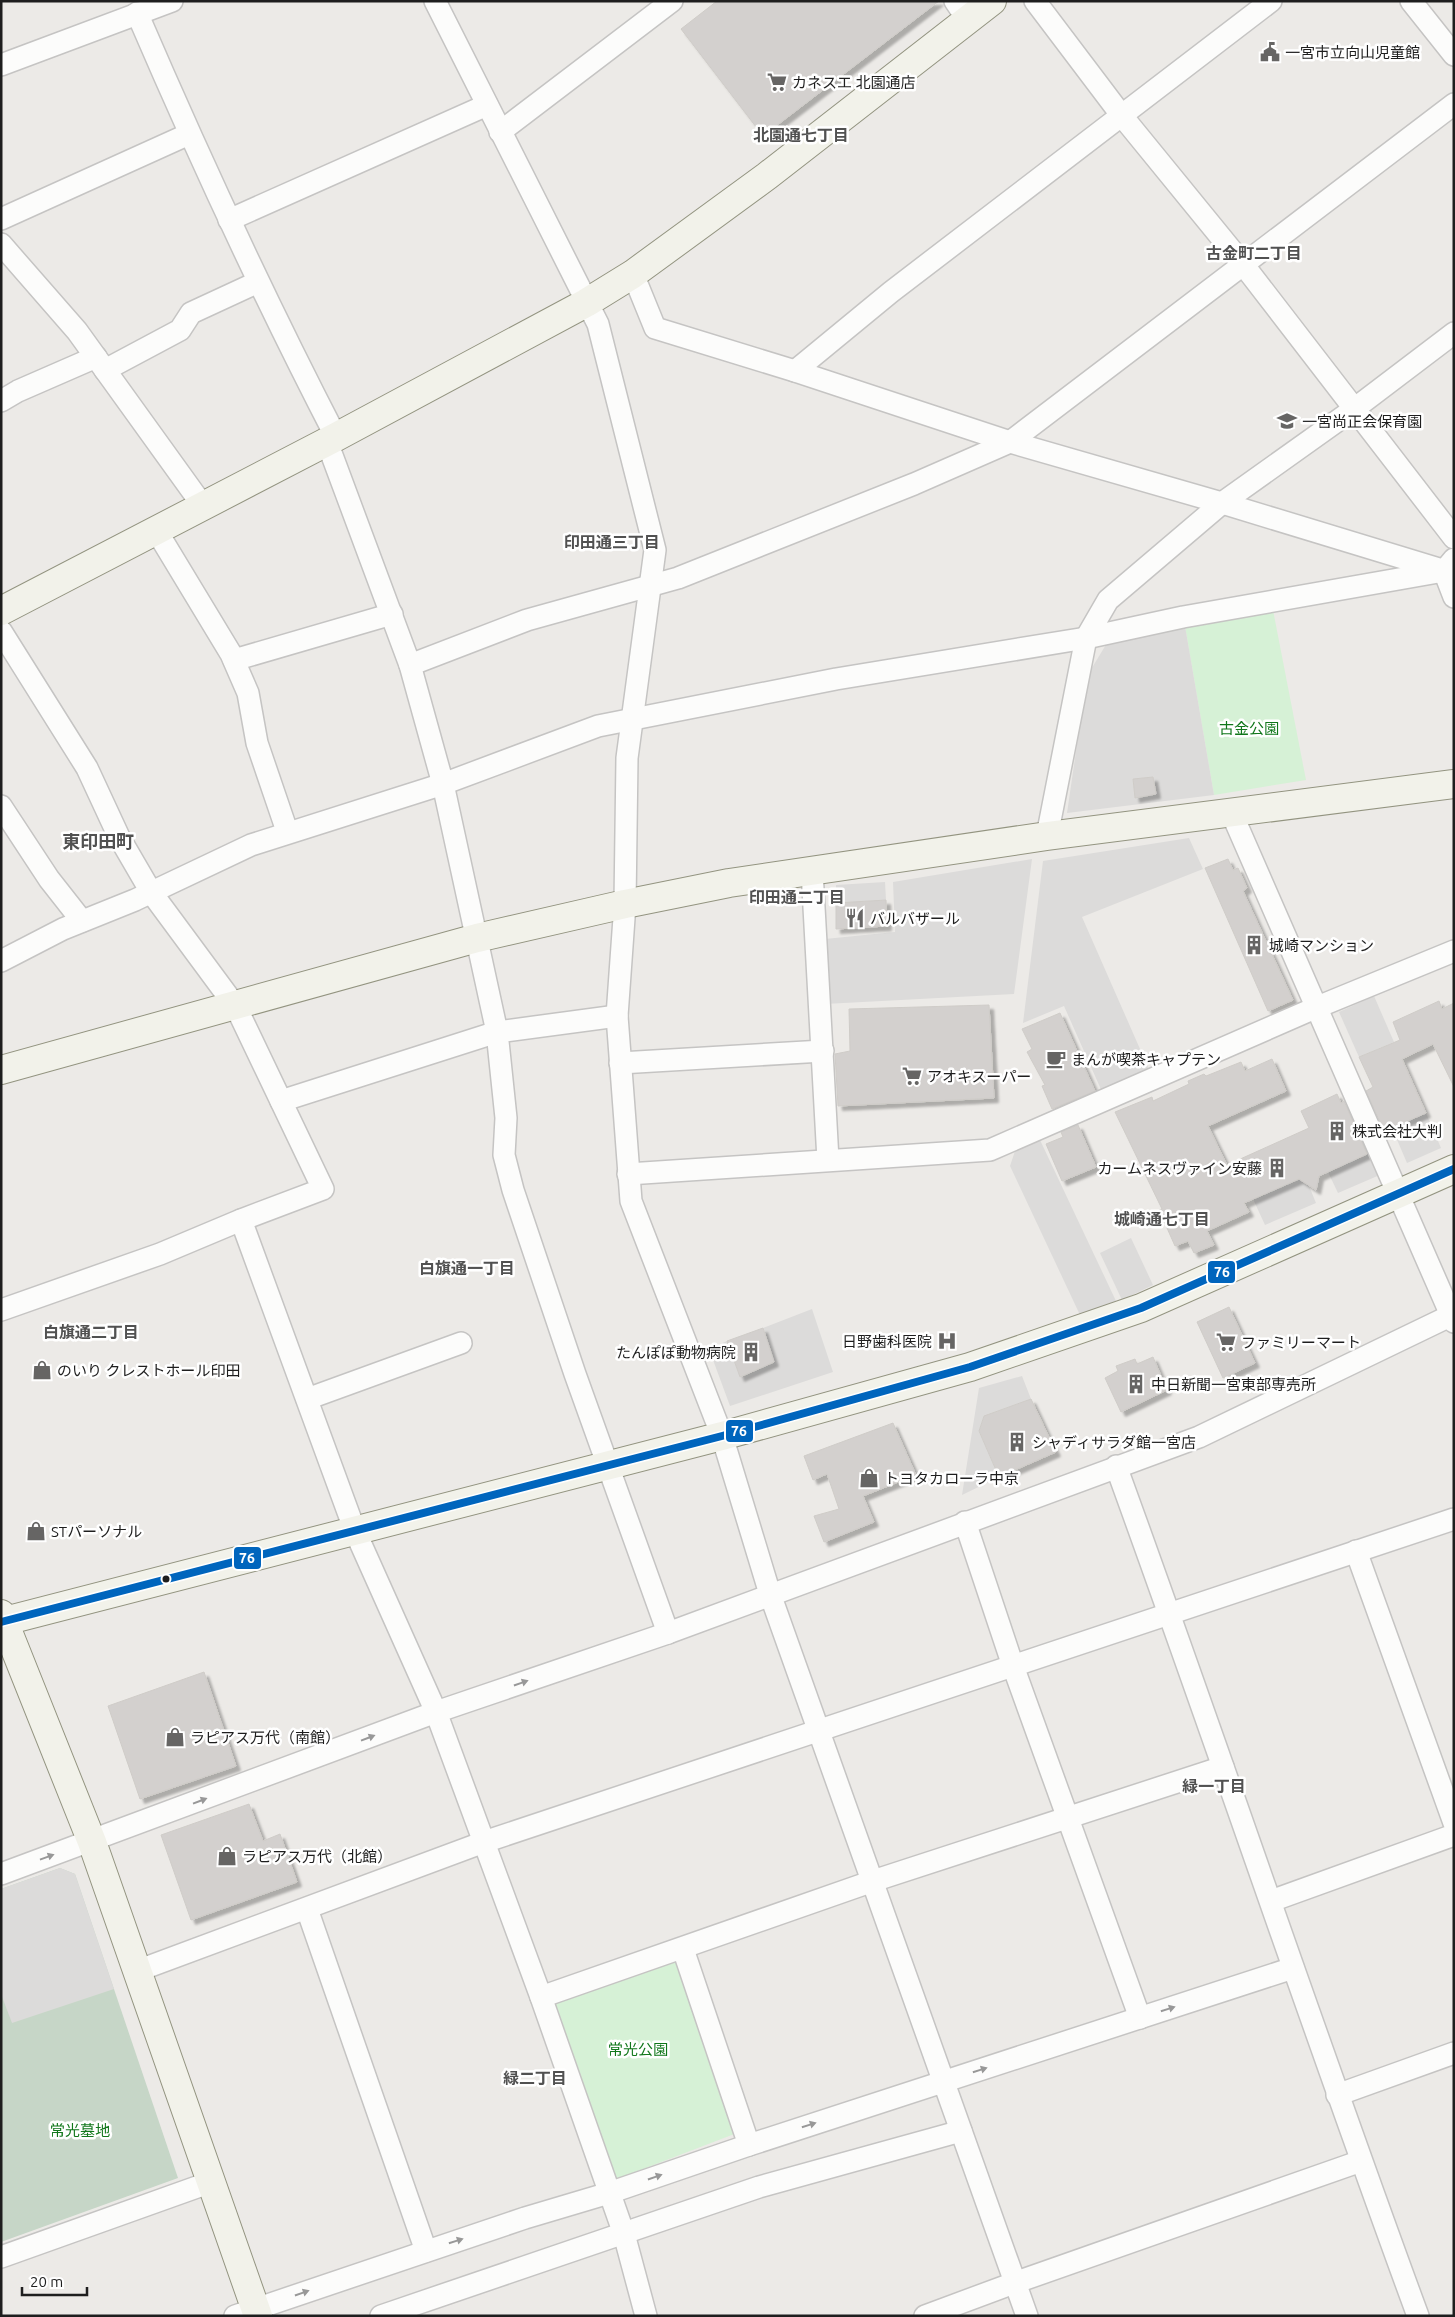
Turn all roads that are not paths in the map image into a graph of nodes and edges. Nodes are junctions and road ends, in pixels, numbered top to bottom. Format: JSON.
{"nodes":[{"id":1,"x":172,"y":1,"type":"edge"},
{"id":2,"x":435,"y":1,"type":"edge"},
{"id":3,"x":672,"y":1,"type":"edge"},
{"id":4,"x":992,"y":1,"type":"edge"},
{"id":5,"x":1035,"y":1,"type":"edge"},
{"id":6,"x":1271,"y":1,"type":"edge"},
{"id":7,"x":1411,"y":1,"type":"edge"},
{"id":8,"x":962,"y":10,"type":"edge"},
{"id":9,"x":137,"y":13,"type":"junction"},
{"id":10,"x":1454,"y":55,"type":"edge"},
{"id":11,"x":1,"y":65,"type":"edge"},
{"id":12,"x":1454,"y":104,"type":"edge"},
{"id":13,"x":487,"y":105,"type":"junction"},
{"id":14,"x":1122,"y":116,"type":"junction"},
{"id":15,"x":500,"y":132,"type":"junction"},
{"id":16,"x":189,"y":134,"type":"junction"},
{"id":17,"x":1,"y":219,"type":"edge"},
{"id":18,"x":229,"y":220,"type":"junction"},
{"id":19,"x":1,"y":244,"type":"edge"},
{"id":20,"x":1242,"y":263,"type":"junction"},
{"id":21,"x":633,"y":274,"type":"junction"},
{"id":22,"x":258,"y":282,"type":"junction"},
{"id":23,"x":586,"y":303,"type":"junction"},
{"id":24,"x":1454,"y":333,"type":"edge"},
{"id":25,"x":101,"y":363,"type":"junction"},
{"id":26,"x":795,"y":371,"type":"junction"},
{"id":27,"x":1,"y":401,"type":"edge"},
{"id":28,"x":1354,"y":409,"type":"junction"},
{"id":29,"x":332,"y":440,"type":"junction"},
{"id":30,"x":1010,"y":442,"type":"junction"},
{"id":31,"x":1222,"y":503,"type":"junction"},
{"id":32,"x":203,"y":506,"type":"junction"},
{"id":33,"x":156,"y":530,"type":"junction"},
{"id":34,"x":1454,"y":538,"type":"edge"},
{"id":35,"x":1451,"y":568,"type":"edge"},
{"id":36,"x":651,"y":584,"type":"junction"},
{"id":37,"x":1454,"y":597,"type":"edge"},
{"id":38,"x":1,"y":612,"type":"edge"},
{"id":39,"x":392,"y":614,"type":"junction"},
{"id":40,"x":1,"y":631,"type":"edge"},
{"id":41,"x":1086,"y":638,"type":"junction"},
{"id":42,"x":234,"y":660,"type":"junction"},
{"id":43,"x":410,"y":665,"type":"junction"},
{"id":44,"x":634,"y":719,"type":"junction"},
{"id":45,"x":443,"y":784,"type":"junction"},
{"id":46,"x":1454,"y":784,"type":"edge"},
{"id":47,"x":1,"y":806,"type":"edge"},
{"id":48,"x":1232,"y":814,"type":"junction"},
{"id":49,"x":287,"y":831,"type":"junction"},
{"id":50,"x":1047,"y":836,"type":"junction"},
{"id":51,"x":812,"y":871,"type":"junction"},
{"id":52,"x":151,"y":892,"type":"junction"},
{"id":53,"x":625,"y":904,"type":"junction"},
{"id":54,"x":82,"y":921,"type":"junction"},
{"id":55,"x":477,"y":938,"type":"junction"},
{"id":56,"x":1454,"y":951,"type":"edge"},
{"id":57,"x":1,"y":961,"type":"edge"},
{"id":58,"x":236,"y":1007,"type":"junction"},
{"id":59,"x":1315,"y":1008,"type":"junction"},
{"id":60,"x":617,"y":1016,"type":"junction"},
{"id":61,"x":497,"y":1032,"type":"junction"},
{"id":62,"x":823,"y":1051,"type":"junction"},
{"id":63,"x":620,"y":1063,"type":"junction"},
{"id":64,"x":1,"y":1070,"type":"edge"},
{"id":65,"x":281,"y":1102,"type":"junction"},
{"id":66,"x":828,"y":1160,"type":"junction"},
{"id":67,"x":1454,"y":1169,"type":"edge"},
{"id":68,"x":628,"y":1174,"type":"junction"},
{"id":69,"x":1396,"y":1194,"type":"junction"},
{"id":70,"x":241,"y":1220,"type":"junction"},
{"id":71,"x":1,"y":1310,"type":"edge"},
{"id":72,"x":1453,"y":1317,"type":"edge"},
{"id":73,"x":460,"y":1343,"type":"dead end"},
{"id":74,"x":307,"y":1398,"type":"junction"},
{"id":75,"x":722,"y":1436,"type":"junction"},
{"id":76,"x":609,"y":1465,"type":"junction"},
{"id":77,"x":1116,"y":1466,"type":"junction"},
{"id":78,"x":1454,"y":1519,"type":"edge"},
{"id":79,"x":965,"y":1522,"type":"junction"},
{"id":80,"x":355,"y":1531,"type":"junction"},
{"id":81,"x":1356,"y":1551,"type":"junction"},
{"id":82,"x":770,"y":1594,"type":"junction"},
{"id":83,"x":1170,"y":1614,"type":"junction"},
{"id":84,"x":2,"y":1619,"type":"edge"},
{"id":85,"x":668,"y":1633,"type":"junction"},
{"id":86,"x":1013,"y":1666,"type":"junction"},
{"id":87,"x":436,"y":1712,"type":"junction"},
{"id":88,"x":818,"y":1732,"type":"junction"},
{"id":89,"x":1223,"y":1767,"type":"junction"},
{"id":90,"x":1069,"y":1817,"type":"junction"},
{"id":91,"x":1454,"y":1823,"type":"edge"},
{"id":92,"x":1454,"y":1835,"type":"edge"},
{"id":93,"x":92,"y":1842,"type":"junction"},
{"id":94,"x":484,"y":1842,"type":"junction"},
{"id":95,"x":1,"y":1874,"type":"edge"},
{"id":96,"x":873,"y":1881,"type":"junction"},
{"id":97,"x":1271,"y":1900,"type":"junction"},
{"id":98,"x":307,"y":1910,"type":"junction"},
{"id":99,"x":683,"y":1949,"type":"junction"},
{"id":100,"x":1293,"y":1968,"type":"junction"},
{"id":101,"x":137,"y":1971,"type":"junction"},
{"id":102,"x":541,"y":1997,"type":"junction"},
{"id":103,"x":1140,"y":2018,"type":"junction"},
{"id":104,"x":1454,"y":2054,"type":"edge"},
{"id":105,"x":943,"y":2082,"type":"junction"},
{"id":106,"x":1338,"y":2095,"type":"junction"},
{"id":107,"x":961,"y":2131,"type":"junction"},
{"id":108,"x":749,"y":2144,"type":"junction"},
{"id":109,"x":1361,"y":2161,"type":"junction"},
{"id":110,"x":211,"y":2182,"type":"junction"},
{"id":111,"x":609,"y":2193,"type":"junction"},
{"id":112,"x":624,"y":2234,"type":"junction"},
{"id":113,"x":426,"y":2251,"type":"junction"},
{"id":114,"x":1,"y":2257,"type":"edge"},
{"id":115,"x":1014,"y":2282,"type":"junction"},
{"id":116,"x":250,"y":2313,"type":"edge"},
{"id":117,"x":382,"y":2316,"type":"edge"},
{"id":118,"x":646,"y":2316,"type":"edge"},
{"id":119,"x":925,"y":2316,"type":"edge"},
{"id":120,"x":1027,"y":2316,"type":"edge"},
{"id":121,"x":1418,"y":2316,"type":"edge"}],
"edges":[{"from":1,"to":9,"type":"street"},
{"from":2,"to":13,"type":"street"},
{"from":3,"to":15,"type":"street"},
{"from":4,"to":8,"type":"street"},
{"from":5,"to":14,"type":"street"},
{"from":6,"to":14,"type":"street"},
{"from":7,"to":10,"type":"street"},
{"from":8,"to":21,"type":"street"},
{"from":9,"to":11,"type":"street"},
{"from":9,"to":16,"type":"street"},
{"from":12,"to":20,"type":"street"},
{"from":13,"to":15,"type":"street"},
{"from":13,"to":18,"type":"street"},
{"from":14,"to":20,"type":"street"},
{"from":14,"to":26,"type":"street"},
{"from":15,"to":23,"type":"street"},
{"from":16,"to":17,"type":"street"},
{"from":16,"to":18,"type":"street"},
{"from":18,"to":22,"type":"street"},
{"from":19,"to":25,"type":"street"},
{"from":20,"to":28,"type":"street"},
{"from":20,"to":30,"type":"street"},
{"from":21,"to":23,"type":"street"},
{"from":21,"to":26,"type":"street"},
{"from":22,"to":25,"type":"street"},
{"from":22,"to":29,"type":"street"},
{"from":23,"to":29,"type":"street"},
{"from":23,"to":36,"type":"street"},
{"from":24,"to":28,"type":"street"},
{"from":25,"to":27,"type":"street"},
{"from":25,"to":32,"type":"street"},
{"from":26,"to":30,"type":"street"},
{"from":28,"to":31,"type":"street"},
{"from":28,"to":34,"type":"street"},
{"from":29,"to":32,"type":"street"},
{"from":29,"to":39,"type":"street"},
{"from":30,"to":31,"type":"street"},
{"from":30,"to":36,"type":"street"},
{"from":31,"to":35,"type":"street"},
{"from":31,"to":41,"type":"street"},
{"from":32,"to":33,"type":"street"},
{"from":33,"to":38,"type":"street"},
{"from":33,"to":42,"type":"street"},
{"from":35,"to":37,"type":"street"},
{"from":35,"to":41,"type":"street"},
{"from":36,"to":43,"type":"street"},
{"from":36,"to":44,"type":"street"},
{"from":39,"to":42,"type":"street"},
{"from":39,"to":43,"type":"street"},
{"from":40,"to":52,"type":"street"},
{"from":41,"to":44,"type":"street"},
{"from":41,"to":50,"type":"street"},
{"from":42,"to":49,"type":"street"},
{"from":43,"to":45,"type":"street"},
{"from":44,"to":45,"type":"street"},
{"from":44,"to":53,"type":"street"},
{"from":45,"to":49,"type":"street"},
{"from":45,"to":55,"type":"street"},
{"from":46,"to":48,"type":"street"},
{"from":47,"to":54,"type":"street"},
{"from":48,"to":50,"type":"street"},
{"from":48,"to":59,"type":"street"},
{"from":49,"to":52,"type":"street"},
{"from":50,"to":51,"type":"street"},
{"from":51,"to":53,"type":"street"},
{"from":51,"to":62,"type":"street"},
{"from":52,"to":54,"type":"street"},
{"from":52,"to":58,"type":"street"},
{"from":53,"to":55,"type":"street"},
{"from":53,"to":60,"type":"street"},
{"from":54,"to":57,"type":"street"},
{"from":55,"to":58,"type":"street"},
{"from":55,"to":61,"type":"street"},
{"from":56,"to":59,"type":"street"},
{"from":58,"to":64,"type":"street"},
{"from":58,"to":65,"type":"street"},
{"from":59,"to":66,"type":"street"},
{"from":59,"to":69,"type":"street"},
{"from":60,"to":61,"type":"street"},
{"from":60,"to":63,"type":"street"},
{"from":61,"to":65,"type":"street"},
{"from":61,"to":76,"type":"street"},
{"from":62,"to":63,"type":"street"},
{"from":62,"to":66,"type":"street"},
{"from":63,"to":68,"type":"street"},
{"from":65,"to":70,"type":"street"},
{"from":66,"to":68,"type":"street"},
{"from":67,"to":69,"type":"street"},
{"from":68,"to":75,"type":"street"},
{"from":69,"to":72,"type":"street"},
{"from":69,"to":75,"type":"street"},
{"from":70,"to":71,"type":"street"},
{"from":70,"to":74,"type":"street"},
{"from":72,"to":77,"type":"street"},
{"from":73,"to":74,"type":"street"},
{"from":74,"to":80,"type":"street"},
{"from":75,"to":76,"type":"street"},
{"from":75,"to":82,"type":"street"},
{"from":76,"to":80,"type":"street"},
{"from":76,"to":85,"type":"street"},
{"from":77,"to":79,"type":"street"},
{"from":77,"to":83,"type":"street"},
{"from":78,"to":81,"type":"street"},
{"from":79,"to":82,"type":"street"},
{"from":79,"to":86,"type":"street"},
{"from":80,"to":84,"type":"street"},
{"from":80,"to":87,"type":"street"},
{"from":81,"to":83,"type":"street"},
{"from":81,"to":91,"type":"street"},
{"from":82,"to":85,"type":"street"},
{"from":82,"to":88,"type":"street"},
{"from":83,"to":86,"type":"street"},
{"from":83,"to":89,"type":"street"},
{"from":84,"to":93,"type":"street"},
{"from":87,"to":85,"type":"street","one_way":true},
{"from":86,"to":88,"type":"street"},
{"from":86,"to":90,"type":"street"},
{"from":93,"to":87,"type":"street","one_way":true},
{"from":87,"to":94,"type":"street"},
{"from":88,"to":94,"type":"street"},
{"from":88,"to":96,"type":"street"},
{"from":89,"to":90,"type":"street"},
{"from":89,"to":97,"type":"street"},
{"from":90,"to":96,"type":"street"},
{"from":90,"to":103,"type":"street"},
{"from":92,"to":97,"type":"street"},
{"from":95,"to":93,"type":"street","one_way":true},
{"from":93,"to":101,"type":"street"},
{"from":94,"to":98,"type":"street"},
{"from":94,"to":102,"type":"street"},
{"from":96,"to":99,"type":"street"},
{"from":96,"to":105,"type":"street"},
{"from":97,"to":100,"type":"street"},
{"from":98,"to":101,"type":"street"},
{"from":98,"to":113,"type":"street"},
{"from":99,"to":102,"type":"street"},
{"from":99,"to":108,"type":"street"},
{"from":103,"to":100,"type":"street","one_way":true},
{"from":100,"to":106,"type":"street"},
{"from":101,"to":110,"type":"street"},
{"from":102,"to":111,"type":"street"},
{"from":105,"to":103,"type":"street","one_way":true},
{"from":104,"to":106,"type":"street"},
{"from":105,"to":107,"type":"street"},
{"from":108,"to":105,"type":"street","one_way":true},
{"from":106,"to":109,"type":"street"},
{"from":107,"to":112,"type":"street"},
{"from":107,"to":115,"type":"street"},
{"from":111,"to":108,"type":"street","one_way":true},
{"from":109,"to":115,"type":"street"},
{"from":109,"to":121,"type":"street"},
{"from":110,"to":114,"type":"street"},
{"from":110,"to":116,"type":"street"},
{"from":111,"to":112,"type":"street"},
{"from":113,"to":111,"type":"street","one_way":true},
{"from":112,"to":117,"type":"street"},
{"from":112,"to":118,"type":"street"},
{"from":116,"to":113,"type":"street","one_way":true},
{"from":115,"to":119,"type":"street"},
{"from":115,"to":120,"type":"street"}]}
